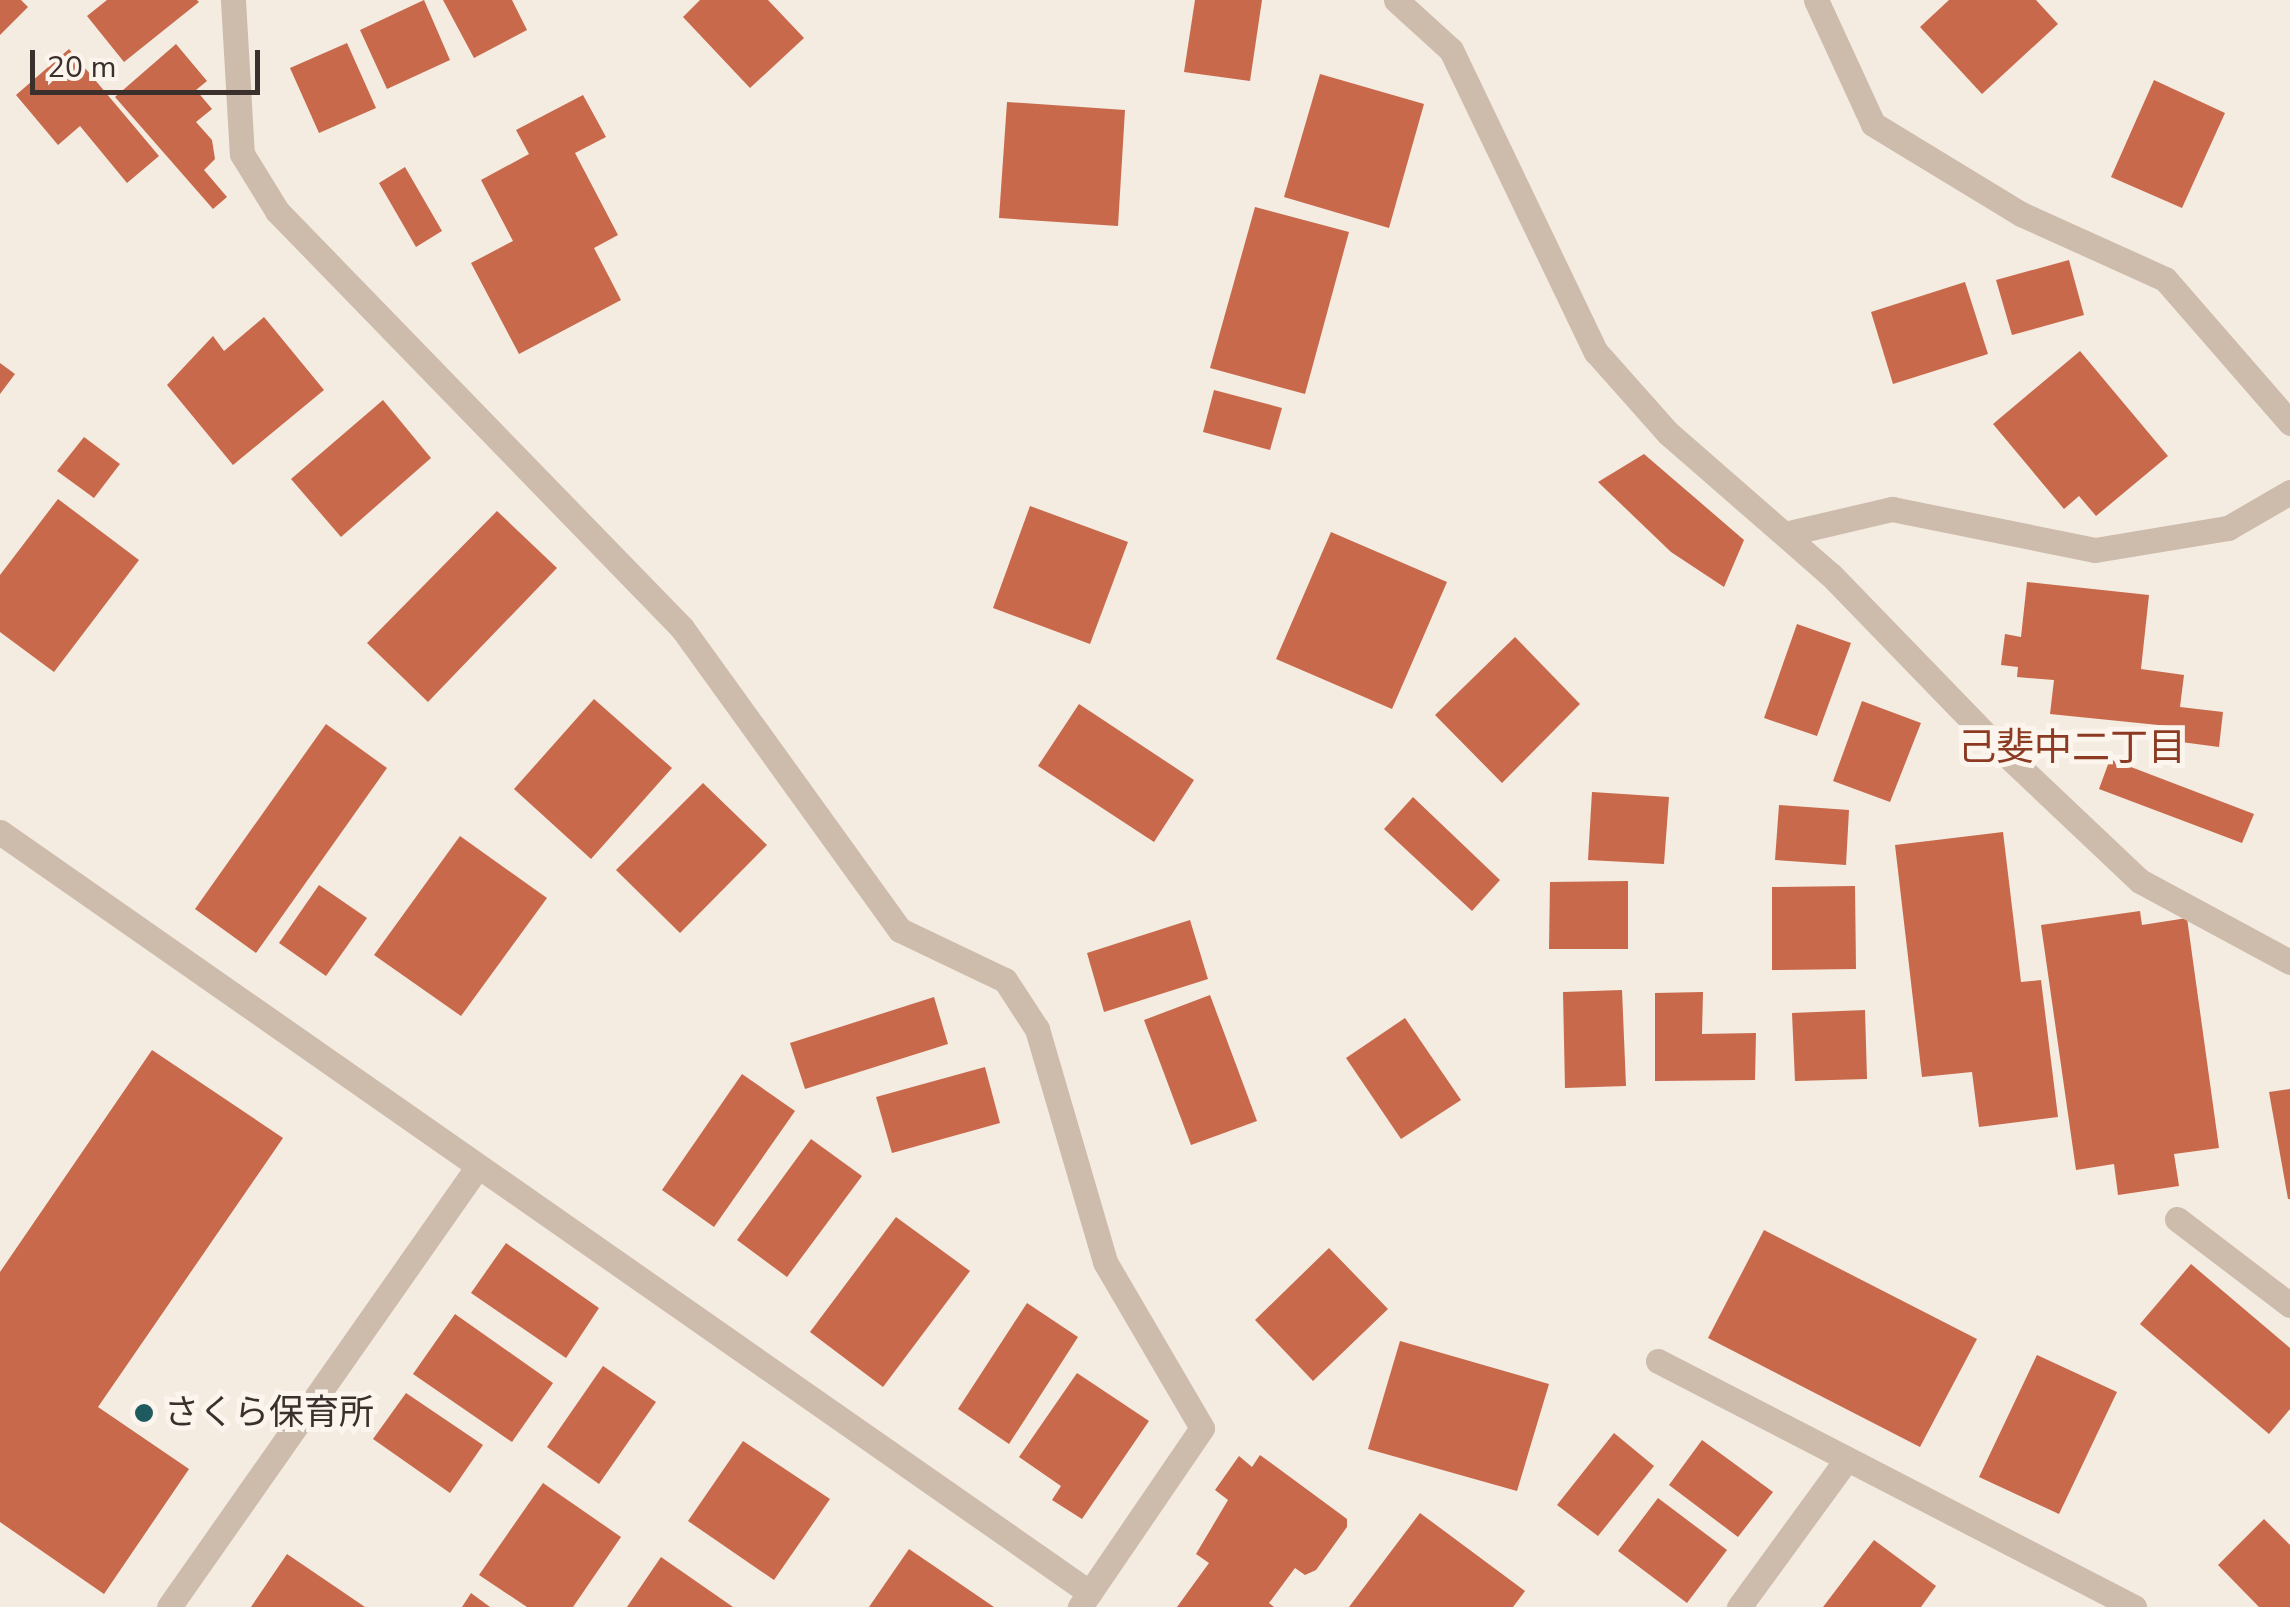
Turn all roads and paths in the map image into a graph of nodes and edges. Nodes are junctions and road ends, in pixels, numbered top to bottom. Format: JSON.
{"nodes":[{"id":1,"x":233,"y":0,"type":"edge"},
{"id":2,"x":1396,"y":0,"type":"edge"},
{"id":3,"x":1816,"y":0,"type":"edge"},
{"id":4,"x":2290,"y":422,"type":"edge"},
{"id":5,"x":2290,"y":492,"type":"edge"},
{"id":6,"x":1785,"y":534,"type":"junction"},
{"id":7,"x":0,"y":832,"type":"edge"},
{"id":8,"x":2290,"y":962,"type":"edge"},
{"id":9,"x":476,"y":1169,"type":"junction"},
{"id":10,"x":2177,"y":1219,"type":"dead end"},
{"id":11,"x":2290,"y":1305,"type":"edge"},
{"id":12,"x":1658,"y":1361,"type":"dead end"},
{"id":13,"x":1847,"y":1459,"type":"junction"},
{"id":14,"x":1086,"y":1600,"type":"edge"},
{"id":15,"x":169,"y":1607,"type":"edge"},
{"id":16,"x":1738,"y":1607,"type":"edge"},
{"id":17,"x":2134,"y":1607,"type":"edge"}],
"edges":[{"from":1,"to":14,"type":"street"},
{"from":2,"to":6,"type":"street"},
{"from":3,"to":4,"type":"street"},
{"from":5,"to":6,"type":"street"},
{"from":6,"to":8,"type":"street"},
{"from":7,"to":9,"type":"street"},
{"from":9,"to":14,"type":"street"},
{"from":9,"to":15,"type":"street"},
{"from":10,"to":11,"type":"street"},
{"from":12,"to":13,"type":"street"},
{"from":13,"to":16,"type":"street"},
{"from":13,"to":17,"type":"street"}]}
